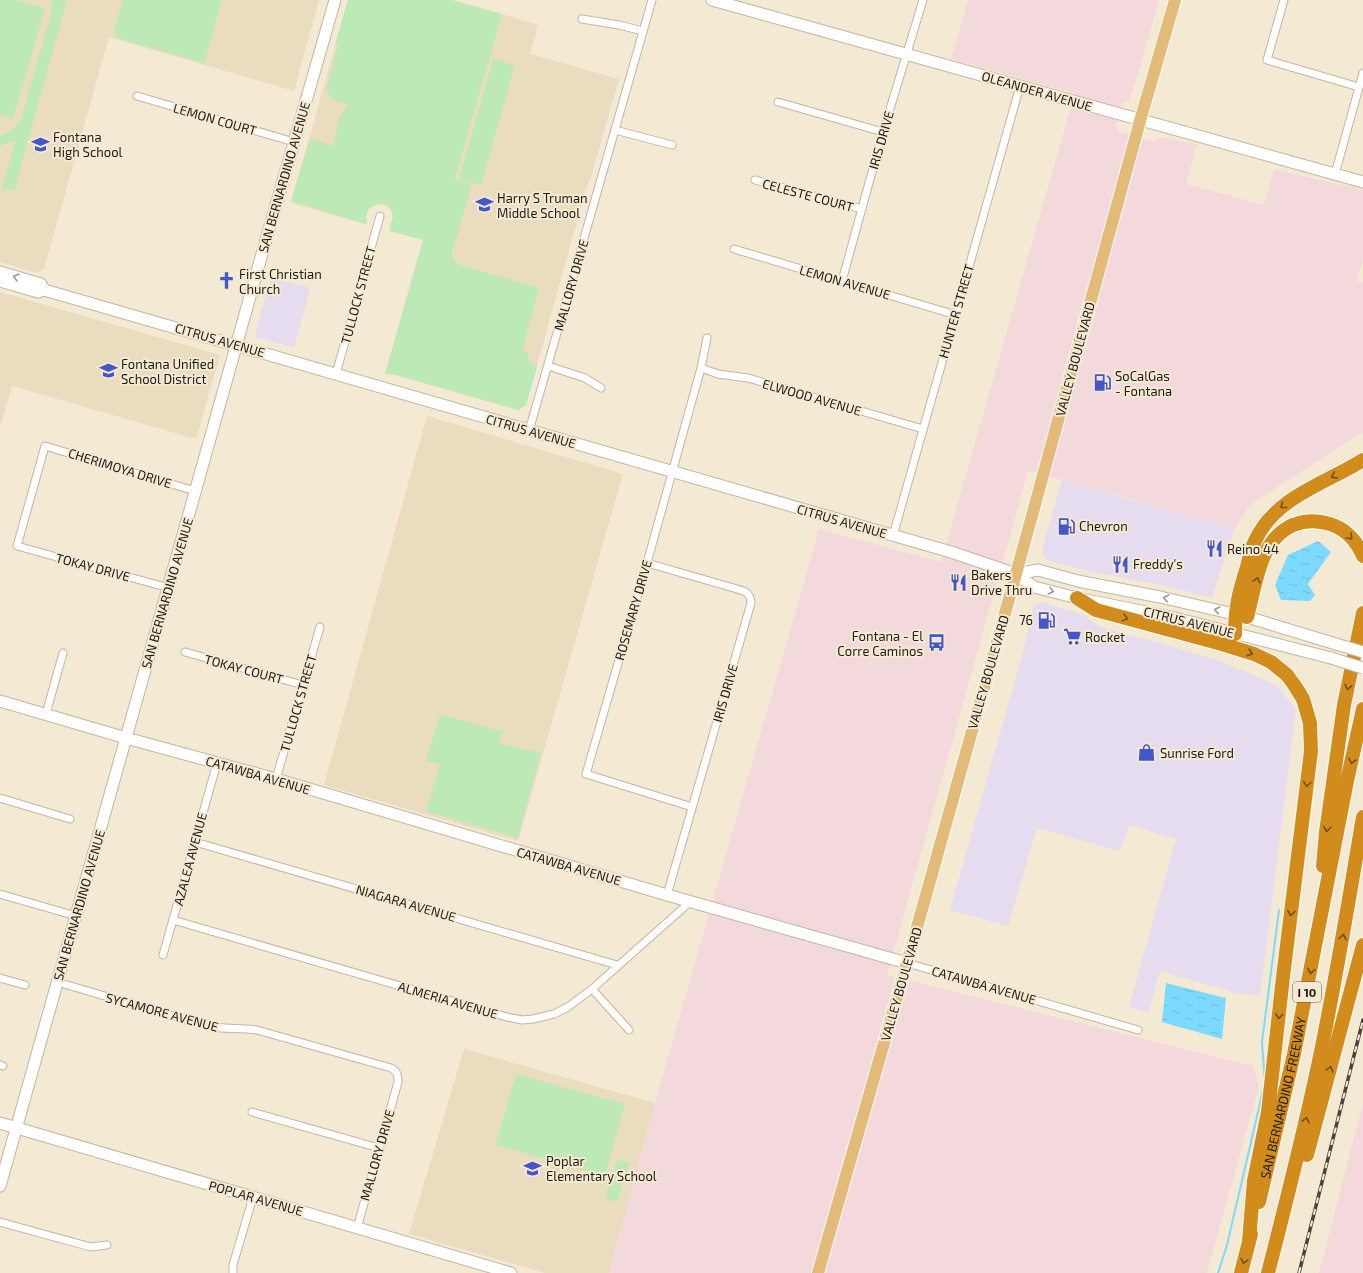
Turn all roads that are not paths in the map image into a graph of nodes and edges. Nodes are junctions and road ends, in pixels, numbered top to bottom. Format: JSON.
{"nodes":[{"id":1,"x":335,"y":0,"type":"edge"},
{"id":2,"x":652,"y":0,"type":"edge"},
{"id":3,"x":712,"y":0,"type":"edge"},
{"id":4,"x":923,"y":0,"type":"edge"},
{"id":5,"x":1175,"y":0,"type":"edge"},
{"id":6,"x":1284,"y":0,"type":"edge"},
{"id":7,"x":582,"y":19,"type":"dead end"},
{"id":8,"x":643,"y":31,"type":"junction"},
{"id":9,"x":907,"y":54,"type":"junction"},
{"id":10,"x":1363,"y":73,"type":"edge"},
{"id":11,"x":1020,"y":86,"type":"junction"},
{"id":12,"x":1359,"y":87,"type":"junction"},
{"id":13,"x":137,"y":96,"type":"dead end"},
{"id":14,"x":778,"y":102,"type":"dead end"},
{"id":15,"x":1140,"y":121,"type":"junction"},
{"id":16,"x":615,"y":130,"type":"junction"},
{"id":17,"x":883,"y":132,"type":"junction"},
{"id":18,"x":294,"y":142,"type":"junction"},
{"id":19,"x":672,"y":146,"type":"dead end"},
{"id":20,"x":1335,"y":174,"type":"junction"},
{"id":21,"x":755,"y":180,"type":"dead end"},
{"id":22,"x":1363,"y":182,"type":"edge"},
{"id":23,"x":862,"y":209,"type":"junction"},
{"id":24,"x":380,"y":216,"type":"dead end"},
{"id":25,"x":734,"y":249,"type":"dead end"},
{"id":26,"x":0,"y":272,"type":"edge"},
{"id":27,"x":0,"y":281,"type":"edge"},
{"id":28,"x":842,"y":281,"type":"junction"},
{"id":29,"x":44,"y":290,"type":"junction"},
{"id":30,"x":956,"y":314,"type":"junction"},
{"id":31,"x":707,"y":338,"type":"dead end"},
{"id":32,"x":237,"y":345,"type":"junction"},
{"id":33,"x":548,"y":366,"type":"junction"},
{"id":34,"x":701,"y":368,"type":"junction"},
{"id":35,"x":336,"y":374,"type":"junction"},
{"id":36,"x":601,"y":388,"type":"dead end"},
{"id":37,"x":923,"y":429,"type":"junction"},
{"id":38,"x":529,"y":431,"type":"junction"},
{"id":39,"x":1363,"y":460,"type":"edge"},
{"id":40,"x":672,"y":472,"type":"junction"},
{"id":41,"x":195,"y":491,"type":"junction"},
{"id":42,"x":893,"y":536,"type":"junction"},
{"id":43,"x":17,"y":546,"type":"joint"},
{"id":44,"x":1363,"y":556,"type":"edge"},
{"id":45,"x":647,"y":563,"type":"junction"},
{"id":46,"x":1016,"y":574,"type":"junction"},
{"id":47,"x":169,"y":588,"type":"junction"},
{"id":48,"x":1077,"y":598,"type":"junction"},
{"id":49,"x":1363,"y":613,"type":"edge"},
{"id":50,"x":1241,"y":616,"type":"junction"},
{"id":51,"x":320,"y":627,"type":"dead end"},
{"id":52,"x":1235,"y":634,"type":"junction"},
{"id":53,"x":184,"y":652,"type":"dead end"},
{"id":54,"x":1363,"y":652,"type":"edge"},
{"id":55,"x":63,"y":653,"type":"dead end"},
{"id":56,"x":1363,"y":668,"type":"edge"},
{"id":57,"x":303,"y":685,"type":"junction"},
{"id":58,"x":0,"y":700,"type":"edge"},
{"id":59,"x":1363,"y":709,"type":"edge"},
{"id":60,"x":46,"y":714,"type":"junction"},
{"id":61,"x":126,"y":738,"type":"junction"},
{"id":62,"x":217,"y":763,"type":"junction"},
{"id":63,"x":276,"y":780,"type":"junction"},
{"id":64,"x":0,"y":798,"type":"edge"},
{"id":65,"x":692,"y":807,"type":"junction"},
{"id":66,"x":1363,"y":817,"type":"edge"},
{"id":67,"x":70,"y":818,"type":"dead end"},
{"id":68,"x":195,"y":842,"type":"junction"},
{"id":69,"x":0,"y":894,"type":"edge"},
{"id":70,"x":667,"y":895,"type":"junction"},
{"id":71,"x":690,"y":902,"type":"junction"},
{"id":72,"x":76,"y":916,"type":"junction"},
{"id":73,"x":173,"y":920,"type":"junction"},
{"id":74,"x":1316,"y":944,"type":"junction"},
{"id":75,"x":1363,"y":945,"type":"edge"},
{"id":76,"x":163,"y":955,"type":"dead end"},
{"id":77,"x":907,"y":963,"type":"junction"},
{"id":78,"x":617,"y":965,"type":"junction"},
{"id":79,"x":0,"y":978,"type":"edge"},
{"id":80,"x":57,"y":982,"type":"junction"},
{"id":81,"x":25,"y":985,"type":"dead end"},
{"id":82,"x":592,"y":989,"type":"junction"},
{"id":83,"x":630,"y":1030,"type":"dead end"},
{"id":84,"x":1138,"y":1030,"type":"dead end"},
{"id":85,"x":398,"y":1082,"type":"joint"},
{"id":86,"x":252,"y":1112,"type":"dead end"},
{"id":87,"x":0,"y":1123,"type":"edge"},
{"id":88,"x":16,"y":1128,"type":"junction"},
{"id":89,"x":379,"y":1148,"type":"junction"},
{"id":90,"x":0,"y":1186,"type":"edge"},
{"id":91,"x":253,"y":1197,"type":"junction"},
{"id":92,"x":0,"y":1222,"type":"edge"},
{"id":93,"x":357,"y":1228,"type":"junction"},
{"id":94,"x":1276,"y":1239,"type":"junction"},
{"id":95,"x":1249,"y":1241,"type":"junction"},
{"id":96,"x":107,"y":1245,"type":"dead end"},
{"id":97,"x":233,"y":1273,"type":"edge"},
{"id":98,"x":511,"y":1273,"type":"edge"},
{"id":99,"x":818,"y":1273,"type":"edge"},
{"id":100,"x":1241,"y":1273,"type":"edge"},
{"id":101,"x":1268,"y":1273,"type":"edge"}],
"edges":[{"from":1,"to":18,"type":"main road","name":"SAN BERNARDINO AVENUE"},
{"from":2,"to":8,"type":"street","name":"MALLORY DRIVE"},
{"from":3,"to":9,"type":"main road","name":"OLEANDER AVENUE"},
{"from":4,"to":9,"type":"street","name":"IRIS DRIVE"},
{"from":5,"to":15,"type":"main road","name":"VALLEY BOULEVARD"},
{"from":6,"to":12,"type":"street"},
{"from":7,"to":8,"type":"street"},
{"from":8,"to":16,"type":"street","name":"MALLORY DRIVE"},
{"from":9,"to":11,"type":"main road","name":"OLEANDER AVENUE"},
{"from":9,"to":17,"type":"street","name":"IRIS DRIVE"},
{"from":10,"to":12,"type":"street"},
{"from":11,"to":15,"type":"main road","name":"OLEANDER AVENUE"},
{"from":11,"to":30,"type":"street","name":"HUNTER STREET"},
{"from":12,"to":20,"type":"street"},
{"from":13,"to":18,"type":"street","name":"LEMON COURT"},
{"from":14,"to":17,"type":"street"},
{"from":15,"to":20,"type":"main road","name":"OLEANDER AVENUE"},
{"from":15,"to":46,"type":"main road","name":"VALLEY BOULEVARD"},
{"from":16,"to":19,"type":"street"},
{"from":16,"to":33,"type":"street","name":"MALLORY DRIVE"},
{"from":17,"to":23,"type":"street","name":"IRIS DRIVE"},
{"from":18,"to":32,"type":"main road","name":"SAN BERNARDINO AVENUE"},
{"from":20,"to":22,"type":"main road","name":"OLEANDER AVENUE"},
{"from":21,"to":23,"type":"street","name":"CELESTE COURT"},
{"from":23,"to":28,"type":"street","name":"IRIS DRIVE"},
{"from":24,"to":35,"type":"street","name":"TULLOCK STREET"},
{"from":25,"to":28,"type":"street","name":"LEMON AVENUE"},
{"from":29,"to":26,"type":"main road","name":"CITRUS AVENUE","one_way":true},
{"from":27,"to":29,"type":"main road","name":"CITRUS AVENUE"},
{"from":28,"to":30,"type":"street","name":"LEMON AVENUE"},
{"from":29,"to":32,"type":"main road","name":"CITRUS AVENUE"},
{"from":30,"to":37,"type":"street","name":"HUNTER STREET"},
{"from":31,"to":34,"type":"street","name":"ROSEMARY DRIVE"},
{"from":32,"to":35,"type":"main road","name":"CITRUS AVENUE"},
{"from":32,"to":41,"type":"main road","name":"SAN BERNARDINO AVENUE"},
{"from":33,"to":36,"type":"street"},
{"from":33,"to":38,"type":"street","name":"MALLORY DRIVE"},
{"from":34,"to":37,"type":"street","name":"ELWOOD AVENUE"},
{"from":34,"to":40,"type":"street","name":"ROSEMARY DRIVE"},
{"from":35,"to":38,"type":"main road","name":"CITRUS AVENUE"},
{"from":37,"to":42,"type":"street","name":"HUNTER STREET"},
{"from":38,"to":40,"type":"main road","name":"CITRUS AVENUE"},
{"from":39,"to":50,"type":"highway","one_way":true},
{"from":40,"to":42,"type":"main road","name":"CITRUS AVENUE"},
{"from":40,"to":45,"type":"street","name":"ROSEMARY DRIVE"},
{"from":41,"to":43,"type":"street","name":"CHERIMOYA DRIVE"},
{"from":41,"to":47,"type":"main road","name":"SAN BERNARDINO AVENUE"},
{"from":42,"to":46,"type":"main road","name":"CITRUS AVENUE"},
{"from":43,"to":47,"type":"street","name":"TOKAY DRIVE"},
{"from":50,"to":44,"type":"highway","one_way":true},
{"from":45,"to":65,"type":"street","name":"IRIS DRIVE"},
{"from":45,"to":65,"type":"street","name":"ROSEMARY DRIVE"},
{"from":46,"to":48,"type":"main road","name":"CITRUS AVENUE","one_way":true},
{"from":50,"to":46,"type":"main road","name":"CITRUS AVENUE","one_way":true},
{"from":46,"to":77,"type":"main road","name":"VALLEY BOULEVARD"},
{"from":47,"to":61,"type":"main road","name":"SAN BERNARDINO AVENUE"},
{"from":48,"to":52,"type":"main road","name":"CITRUS AVENUE"},
{"from":48,"to":95,"type":"highway","one_way":true},
{"from":49,"to":74,"type":"highway","one_way":true},
{"from":50,"to":52,"type":"highway"},
{"from":50,"to":54,"type":"main road","name":"CITRUS AVENUE","bridge":true},
{"from":51,"to":57,"type":"street","name":"TULLOCK STREET"},
{"from":52,"to":56,"type":"main road","name":"CITRUS AVENUE","bridge":true},
{"from":53,"to":57,"type":"street","name":"TOKAY COURT"},
{"from":55,"to":60,"type":"street"},
{"from":57,"to":63,"type":"street","name":"TULLOCK STREET"},
{"from":58,"to":60,"type":"main road","name":"CATAWBA AVENUE"},
{"from":59,"to":74,"type":"highway","name":"SAN BERNARDINO FREEWAY","number":"I 10","one_way":true},
{"from":60,"to":61,"type":"main road","name":"CATAWBA AVENUE"},
{"from":61,"to":62,"type":"main road","name":"CATAWBA AVENUE"},
{"from":61,"to":72,"type":"main road","name":"SAN BERNARDINO AVENUE"},
{"from":62,"to":63,"type":"main road","name":"CATAWBA AVENUE"},
{"from":62,"to":68,"type":"street","name":"AZALEA AVENUE"},
{"from":63,"to":70,"type":"main road","name":"CATAWBA AVENUE"},
{"from":64,"to":67,"type":"street"},
{"from":65,"to":70,"type":"street","name":"IRIS DRIVE"},
{"from":94,"to":66,"type":"highway","name":"SAN BERNARDINO FREEWAY","number":"I 10","one_way":true},
{"from":68,"to":73,"type":"street","name":"AZALEA AVENUE"},
{"from":68,"to":78,"type":"street","name":"NIAGARA AVENUE"},
{"from":69,"to":72,"type":"street"},
{"from":70,"to":71,"type":"main road","name":"CATAWBA AVENUE"},
{"from":71,"to":77,"type":"main road","name":"CATAWBA AVENUE"},
{"from":71,"to":78,"type":"street","name":"ALMERIA AVENUE"},
{"from":72,"to":80,"type":"main road","name":"SAN BERNARDINO AVENUE"},
{"from":73,"to":76,"type":"street","name":"AZALEA AVENUE"},
{"from":73,"to":82,"type":"street","name":"ALMERIA AVENUE"},
{"from":74,"to":95,"type":"highway","name":"SAN BERNARDINO FREEWAY","number":"I 10","one_way":true},
{"from":94,"to":75,"type":"highway","one_way":true},
{"from":77,"to":84,"type":"street","name":"CATAWBA AVENUE"},
{"from":77,"to":99,"type":"main road","name":"VALLEY BOULEVARD"},
{"from":78,"to":82,"type":"street","name":"ALMERIA AVENUE"},
{"from":79,"to":81,"type":"street"},
{"from":80,"to":85,"type":"street","name":"SYCAMORE AVENUE"},
{"from":80,"to":88,"type":"main road","name":"SAN BERNARDINO AVENUE"},
{"from":82,"to":83,"type":"street"},
{"from":85,"to":89,"type":"street","name":"MALLORY DRIVE"},
{"from":86,"to":89,"type":"street"},
{"from":87,"to":88,"type":"main road","name":"POPLAR AVENUE"},
{"from":88,"to":90,"type":"main road","name":"SAN BERNARDINO AVENUE"},
{"from":88,"to":91,"type":"main road","name":"POPLAR AVENUE"},
{"from":89,"to":93,"type":"street","name":"MALLORY DRIVE"},
{"from":91,"to":93,"type":"main road","name":"POPLAR AVENUE"},
{"from":91,"to":97,"type":"street"},
{"from":92,"to":96,"type":"street"},
{"from":93,"to":98,"type":"main road","name":"POPLAR AVENUE"},
{"from":94,"to":101,"type":"highway","name":"SAN BERNARDINO FREEWAY","number":"I 10"},
{"from":95,"to":100,"type":"highway","name":"SAN BERNARDINO FREEWAY","number":"I 10","one_way":true}]}
